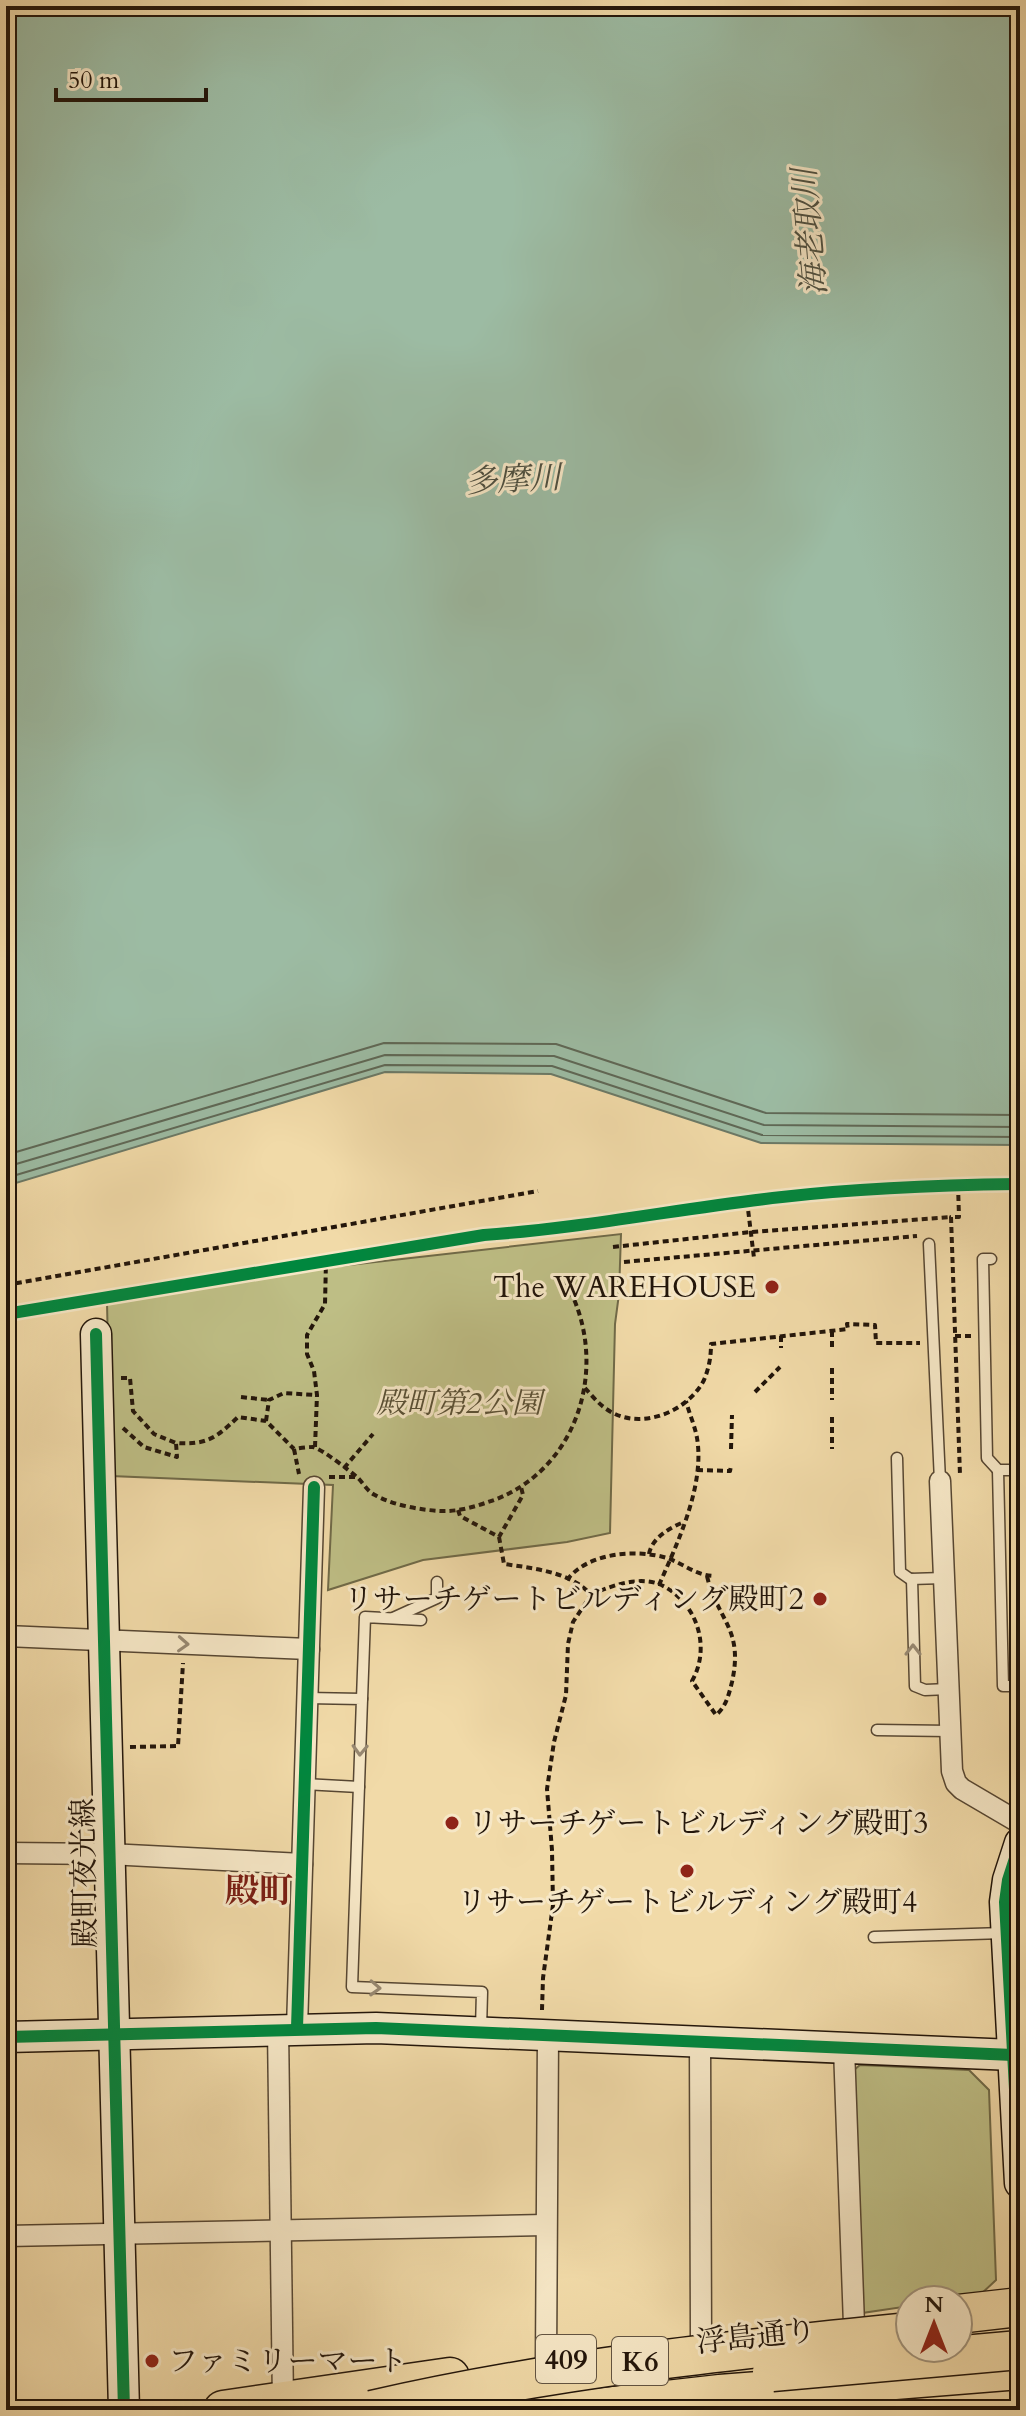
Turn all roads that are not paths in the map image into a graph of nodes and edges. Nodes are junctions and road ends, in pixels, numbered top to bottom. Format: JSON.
{"nodes":[{"id":1,"x":925,"y":1240,"type":"road end"},
{"id":2,"x":991,"y":1259,"type":"dead end"},
{"id":3,"x":96,"y":1334,"type":"dead end"},
{"id":4,"x":897,"y":1458,"type":"dead end"},
{"id":5,"x":998,"y":1470,"type":"junction"},
{"id":6,"x":1020,"y":1470,"type":"edge"},
{"id":7,"x":950,"y":1483,"type":"joint"},
{"id":8,"x":314,"y":1487,"type":"dead end"},
{"id":9,"x":944,"y":1578,"type":"junction"},
{"id":10,"x":912,"y":1579,"type":"junction"},
{"id":11,"x":437,"y":1582,"type":"dead end"},
{"id":12,"x":391,"y":1618,"type":"junction"},
{"id":13,"x":421,"y":1620,"type":"dead end"},
{"id":14,"x":6,"y":1636,"type":"edge"},
{"id":15,"x":105,"y":1640,"type":"junction"},
{"id":16,"x":309,"y":1649,"type":"junction"},
{"id":17,"x":1020,"y":1686,"type":"edge"},
{"id":18,"x":949,"y":1689,"type":"junction"},
{"id":19,"x":307,"y":1698,"type":"junction"},
{"id":20,"x":362,"y":1699,"type":"junction"},
{"id":21,"x":877,"y":1730,"type":"dead end"},
{"id":22,"x":950,"y":1731,"type":"junction"},
{"id":23,"x":304,"y":1784,"type":"junction"},
{"id":24,"x":359,"y":1787,"type":"junction"},
{"id":25,"x":1020,"y":1823,"type":"edge"},
{"id":26,"x":1020,"y":1843,"type":"edge"},
{"id":27,"x":6,"y":1853,"type":"edge"},
{"id":28,"x":109,"y":1854,"type":"junction"},
{"id":29,"x":302,"y":1864,"type":"junction"},
{"id":30,"x":874,"y":1937,"type":"dead end"},
{"id":31,"x":1011,"y":1944,"type":"edge"},
{"id":32,"x":288,"y":2028,"type":"junction"},
{"id":33,"x":545,"y":2029,"type":"junction"},
{"id":34,"x":480,"y":2032,"type":"junction"},
{"id":35,"x":113,"y":2034,"type":"junction"},
{"id":36,"x":6,"y":2037,"type":"edge"},
{"id":37,"x":700,"y":2042,"type":"junction"},
{"id":38,"x":844,"y":2048,"type":"junction"},
{"id":39,"x":1016,"y":2074,"type":"edge"},
{"id":40,"x":1020,"y":2183,"type":"edge"},
{"id":41,"x":545,"y":2225,"type":"junction"},
{"id":42,"x":282,"y":2231,"type":"junction"},
{"id":43,"x":118,"y":2233,"type":"junction"},
{"id":44,"x":6,"y":2236,"type":"edge"},
{"id":45,"x":1020,"y":2307,"type":"edge"},
{"id":46,"x":974,"y":2312,"type":"edge"},
{"id":47,"x":894,"y":2321,"type":"edge"},
{"id":48,"x":1020,"y":2322,"type":"edge"},
{"id":49,"x":854,"y":2325,"type":"junction"},
{"id":50,"x":974,"y":2326,"type":"edge"},
{"id":51,"x":894,"y":2334,"type":"edge"},
{"id":52,"x":701,"y":2341,"type":"junction"},
{"id":53,"x":1020,"y":2350,"type":"edge"},
{"id":54,"x":632,"y":2351,"type":"junction"},
{"id":55,"x":546,"y":2362,"type":"junction"},
{"id":56,"x":1020,"y":2370,"type":"edge"},
{"id":57,"x":283,"y":2403,"type":"junction"},
{"id":58,"x":652,"y":2406,"type":"edge"},
{"id":59,"x":124,"y":2410,"type":"edge"},
{"id":60,"x":223,"y":2410,"type":"edge"},
{"id":61,"x":372,"y":2410,"type":"edge"},
{"id":62,"x":498,"y":2410,"type":"edge"},
{"id":63,"x":579,"y":2410,"type":"edge"}],
"edges":[{"from":1,"to":7,"type":"lane"},
{"from":2,"to":5,"type":"lane"},
{"from":3,"to":15,"type":"street","name":"殿町夜光線"},
{"from":4,"to":10,"type":"lane"},
{"from":5,"to":6,"type":"lane"},
{"from":5,"to":17,"type":"lane"},
{"from":7,"to":9,"type":"street"},
{"from":8,"to":16,"type":"street"},
{"from":9,"to":10,"type":"lane"},
{"from":9,"to":18,"type":"street"},
{"from":18,"to":10,"type":"lane","one_way":true},
{"from":11,"to":12,"type":"lane"},
{"from":12,"to":13,"type":"lane"},
{"from":12,"to":20,"type":"lane"},
{"from":14,"to":15,"type":"street"},
{"from":15,"to":16,"type":"street","one_way":true},
{"from":15,"to":28,"type":"street","name":"殿町夜光線"},
{"from":16,"to":19,"type":"street"},
{"from":18,"to":22,"type":"street"},
{"from":19,"to":20,"type":"lane"},
{"from":19,"to":23,"type":"street"},
{"from":20,"to":24,"type":"lane","one_way":true},
{"from":21,"to":22,"type":"lane"},
{"from":22,"to":25,"type":"street"},
{"from":23,"to":24,"type":"lane"},
{"from":23,"to":29,"type":"street"},
{"from":24,"to":34,"type":"lane","one_way":true},
{"from":26,"to":31,"type":"street"},
{"from":27,"to":28,"type":"street"},
{"from":28,"to":29,"type":"street"},
{"from":28,"to":35,"type":"street","name":"殿町夜光線"},
{"from":29,"to":32,"type":"street"},
{"from":30,"to":31,"type":"lane"},
{"from":31,"to":39,"type":"street"},
{"from":32,"to":34,"type":"street"},
{"from":32,"to":35,"type":"street"},
{"from":32,"to":42,"type":"street"},
{"from":33,"to":34,"type":"street"},
{"from":33,"to":37,"type":"street"},
{"from":33,"to":41,"type":"street"},
{"from":35,"to":36,"type":"street"},
{"from":35,"to":43,"type":"street","name":"殿町夜光線"},
{"from":37,"to":38,"type":"street"},
{"from":37,"to":52,"type":"street"},
{"from":38,"to":39,"type":"street"},
{"from":38,"to":49,"type":"street"},
{"from":39,"to":40,"type":"street"},
{"from":41,"to":42,"type":"street"},
{"from":41,"to":55,"type":"street"},
{"from":42,"to":43,"type":"street"},
{"from":42,"to":57,"type":"street"},
{"from":43,"to":44,"type":"street"},
{"from":43,"to":59,"type":"street","name":"殿町夜光線"},
{"from":45,"to":46,"type":"highway"},
{"from":47,"to":49,"type":"highway","name":"浮島通り","number":"409"},
{"from":48,"to":50,"type":"highway"},
{"from":49,"to":52,"type":"highway","name":"浮島通り","number":"409"},
{"from":51,"to":61,"type":"highway","number":"K6","bridge":true},
{"from":52,"to":54,"type":"highway","name":"浮島通り","number":"409"},
{"from":53,"to":62,"type":"highway","number":"K6","bridge":true},
{"from":54,"to":55,"type":"highway","name":"浮島通り","number":"409"},
{"from":54,"to":58,"type":"street"},
{"from":55,"to":57,"type":"highway","name":"浮島通り","number":"409"},
{"from":56,"to":58,"type":"highway","name":"浮島通り","number":"409"},
{"from":57,"to":60,"type":"highway","name":"浮島通り","number":"409"},
{"from":58,"to":63,"type":"highway","name":"浮島通り","number":"409"}]}
